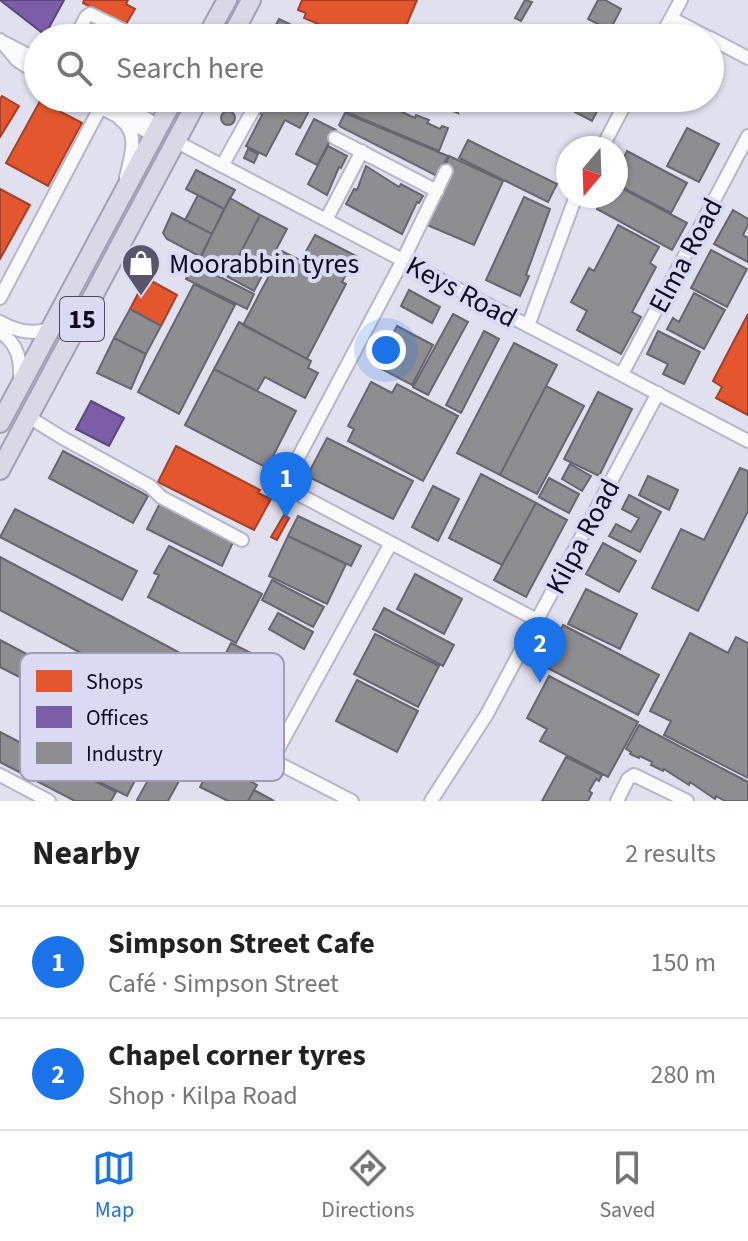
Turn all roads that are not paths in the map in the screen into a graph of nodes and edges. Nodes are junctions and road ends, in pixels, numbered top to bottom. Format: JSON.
{"nodes":[{"id":1,"x":210,"y":0,"type":"edge"},
{"id":2,"x":227,"y":0,"type":"edge"},
{"id":3,"x":251,"y":0,"type":"edge"},
{"id":4,"x":681,"y":0,"type":"edge"},
{"id":5,"x":671,"y":18,"type":"junction"},
{"id":6,"x":217,"y":19,"type":"junction"},
{"id":7,"x":82,"y":24,"type":"edge"},
{"id":8,"x":110,"y":24,"type":"edge"},
{"id":9,"x":214,"y":24,"type":"edge"},
{"id":10,"x":238,"y":24,"type":"edge"},
{"id":11,"x":668,"y":24,"type":"edge"},
{"id":12,"x":683,"y":24,"type":"edge"},
{"id":13,"x":1,"y":41,"type":"edge"},
{"id":14,"x":724,"y":45,"type":"edge"},
{"id":15,"x":24,"y":53,"type":"edge"},
{"id":16,"x":748,"y":58,"type":"edge"},
{"id":17,"x":24,"y":65,"type":"edge"},
{"id":18,"x":99,"y":112,"type":"edge"},
{"id":19,"x":113,"y":112,"type":"edge"},
{"id":20,"x":121,"y":112,"type":"edge"},
{"id":21,"x":166,"y":112,"type":"edge"},
{"id":22,"x":192,"y":112,"type":"edge"},
{"id":23,"x":252,"y":112,"type":"edge"},
{"id":24,"x":621,"y":112,"type":"edge"},
{"id":25,"x":120,"y":119,"type":"junction"},
{"id":26,"x":156,"y":130,"type":"junction"},
{"id":27,"x":608,"y":136,"type":"edge"},
{"id":28,"x":748,"y":136,"type":"edge"},
{"id":29,"x":335,"y":138,"type":"dead end"},
{"id":30,"x":177,"y":142,"type":"junction"},
{"id":31,"x":362,"y":151,"type":"junction"},
{"id":32,"x":742,"y":161,"type":"edge"},
{"id":33,"x":222,"y":166,"type":"junction"},
{"id":34,"x":446,"y":171,"type":"dead end"},
{"id":35,"x":437,"y":191,"type":"junction"},
{"id":36,"x":122,"y":196,"type":"junction"},
{"id":37,"x":572,"y":208,"type":"edge"},
{"id":38,"x":326,"y":220,"type":"junction"},
{"id":39,"x":403,"y":260,"type":"junction"},
{"id":40,"x":0,"y":298,"type":"edge"},
{"id":41,"x":0,"y":322,"type":"edge"},
{"id":42,"x":528,"y":326,"type":"junction"},
{"id":43,"x":52,"y":327,"type":"junction"},
{"id":44,"x":0,"y":332,"type":"edge"},
{"id":45,"x":622,"y":374,"type":"junction"},
{"id":46,"x":20,"y":385,"type":"junction"},
{"id":47,"x":658,"y":393,"type":"junction"},
{"id":48,"x":29,"y":417,"type":"junction"},
{"id":49,"x":0,"y":423,"type":"edge"},
{"id":50,"x":748,"y":441,"type":"edge"},
{"id":51,"x":0,"y":470,"type":"edge"},
{"id":52,"x":242,"y":540,"type":"dead end"},
{"id":53,"x":391,"y":543,"type":"junction"},
{"id":54,"x":537,"y":620,"type":"junction"},
{"id":55,"x":284,"y":738,"type":"edge"},
{"id":56,"x":284,"y":766,"type":"edge"},
{"id":57,"x":0,"y":775,"type":"edge"},
{"id":58,"x":49,"y":801,"type":"edge"},
{"id":59,"x":352,"y":801,"type":"edge"},
{"id":60,"x":431,"y":801,"type":"edge"},
{"id":61,"x":617,"y":801,"type":"edge"},
{"id":62,"x":687,"y":801,"type":"edge"}],
"edges":[{"from":1,"to":6,"type":"street"},
{"from":2,"to":6,"type":"highway"},
{"from":3,"to":10,"type":"highway"},
{"from":4,"to":5,"type":"street"},
{"from":5,"to":11,"type":"street"},
{"from":5,"to":12,"type":"street"},
{"from":6,"to":9,"type":"highway"},
{"from":7,"to":8,"type":"street"},
{"from":13,"to":15,"type":"street"},
{"from":13,"to":17,"type":"street"},
{"from":14,"to":16,"type":"street"},
{"from":18,"to":40,"type":"street"},
{"from":19,"to":25,"type":"street"},
{"from":20,"to":26,"type":"street"},
{"from":21,"to":26,"type":"highway","number":"15"},
{"from":22,"to":30,"type":"highway","number":"15"},
{"from":23,"to":33,"type":"street"},
{"from":24,"to":27,"type":"street"},
{"from":25,"to":26,"type":"street"},
{"from":25,"to":36,"type":"street"},
{"from":26,"to":30,"type":"highway"},
{"from":26,"to":36,"type":"highway","number":"15"},
{"from":28,"to":32,"type":"street","name":"Elma Road"},
{"from":29,"to":31,"type":"street"},
{"from":30,"to":33,"type":"street","name":"Keys Road"},
{"from":30,"to":48,"type":"highway","number":"15"},
{"from":31,"to":35,"type":"street"},
{"from":31,"to":38,"type":"street"},
{"from":32,"to":45,"type":"street","name":"Elma Road"},
{"from":33,"to":38,"type":"street","name":"Keys Road"},
{"from":34,"to":35,"type":"street"},
{"from":35,"to":39,"type":"street"},
{"from":36,"to":43,"type":"highway","number":"15"},
{"from":37,"to":42,"type":"street"},
{"from":38,"to":39,"type":"street","name":"Keys Road"},
{"from":39,"to":42,"type":"street","name":"Keys Road"},
{"from":39,"to":53,"type":"street"},
{"from":41,"to":43,"type":"street"},
{"from":42,"to":45,"type":"street","name":"Keys Road"},
{"from":43,"to":46,"type":"highway","number":"15"},
{"from":44,"to":46,"type":"street"},
{"from":45,"to":47,"type":"street","name":"Keys Road"},
{"from":46,"to":49,"type":"highway","number":"15"},
{"from":47,"to":50,"type":"street","name":"Keys Road"},
{"from":47,"to":54,"type":"street","name":"Kilpa Road"},
{"from":48,"to":51,"type":"highway","number":"15"},
{"from":48,"to":52,"type":"street"},
{"from":53,"to":54,"type":"street"},
{"from":53,"to":55,"type":"street"},
{"from":54,"to":60,"type":"street","name":"Kilpa Road"},
{"from":56,"to":59,"type":"street"},
{"from":57,"to":58,"type":"street"},
{"from":61,"to":62,"type":"street"}]}
